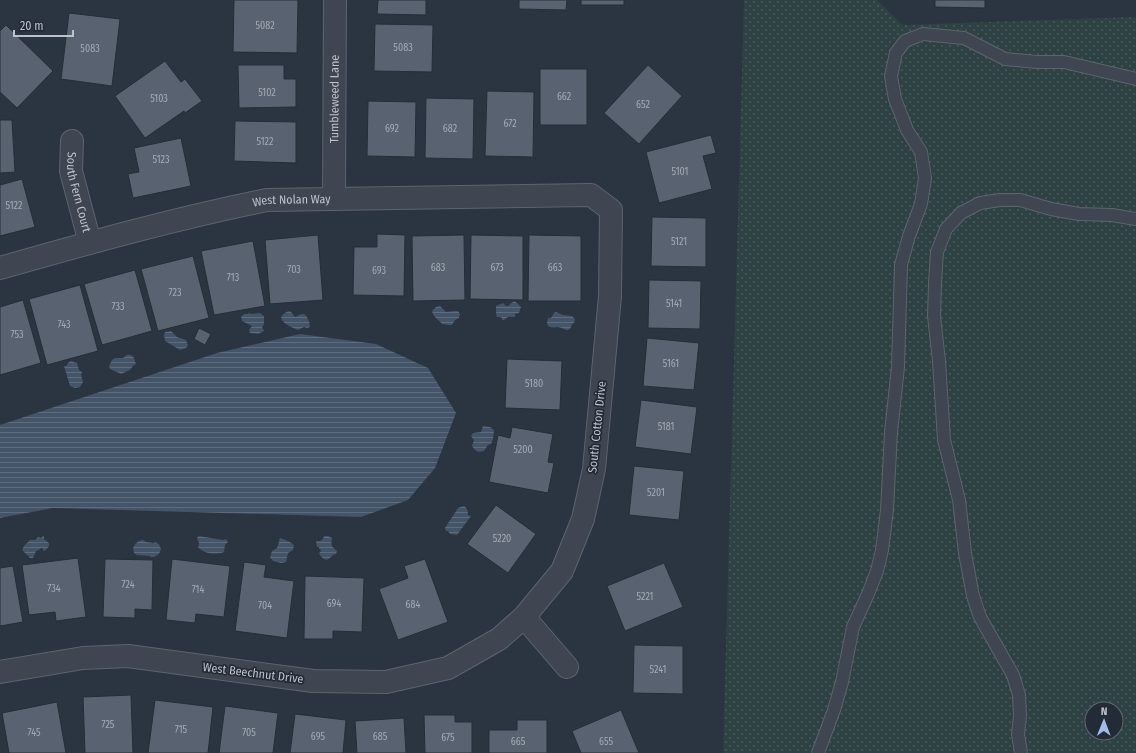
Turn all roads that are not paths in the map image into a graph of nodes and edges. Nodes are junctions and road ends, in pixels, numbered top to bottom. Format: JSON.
{"nodes":[{"id":1,"x":335,"y":0,"type":"edge"},
{"id":2,"x":1136,"y":79,"type":"edge"},
{"id":3,"x":72,"y":141,"type":"dead end"},
{"id":4,"x":591,"y":195,"type":"joint"},
{"id":5,"x":334,"y":199,"type":"junction"},
{"id":6,"x":1136,"y":219,"type":"edge"},
{"id":7,"x":90,"y":243,"type":"junction"},
{"id":8,"x":0,"y":268,"type":"edge"},
{"id":9,"x":524,"y":617,"type":"junction"},
{"id":10,"x":499,"y":639,"type":"joint"},
{"id":11,"x":568,"y":667,"type":"dead end"},
{"id":12,"x":0,"y":672,"type":"edge"},
{"id":13,"x":818,"y":753,"type":"edge"},
{"id":14,"x":1021,"y":753,"type":"edge"}],
"edges":[{"from":1,"to":5,"type":"street","name":"Tumbleweed Lane"},
{"from":2,"to":13,"type":"lane"},
{"from":3,"to":7,"type":"street","name":"South Fern Court"},
{"from":4,"to":5,"type":"street","name":"West Nolan Way"},
{"from":4,"to":9,"type":"street","name":"South Cotton Drive"},
{"from":5,"to":7,"type":"street","name":"West Nolan Way"},
{"from":6,"to":14,"type":"lane"},
{"from":7,"to":8,"type":"street","name":"West Nolan Way"},
{"from":9,"to":10,"type":"street","name":"South Cotton Drive"},
{"from":9,"to":11,"type":"street"},
{"from":10,"to":12,"type":"street","name":"West Beechnut Drive"}]}
